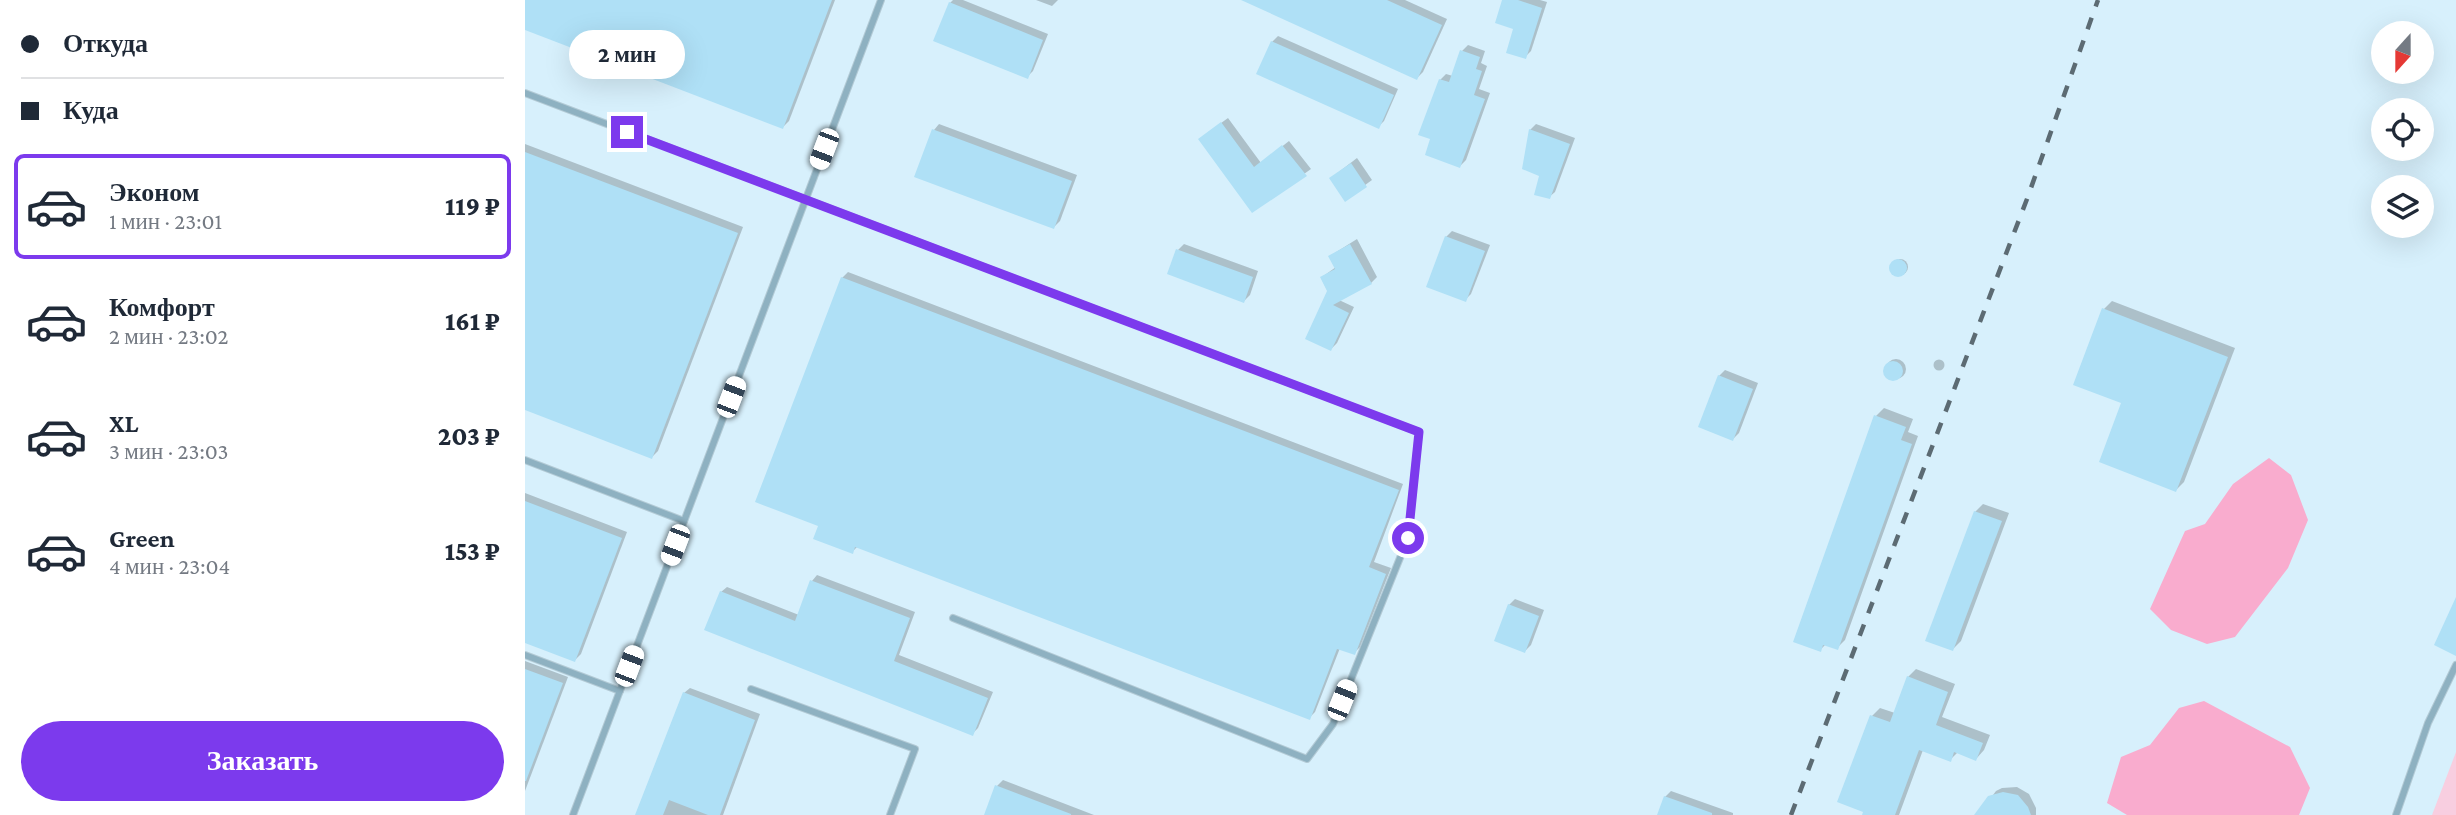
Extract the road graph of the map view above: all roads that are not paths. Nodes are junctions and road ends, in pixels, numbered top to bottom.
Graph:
1 (881, 0) edge
2 (525, 93) edge
3 (806, 199) junction
4 (525, 460) edge
5 (684, 521) junction
6 (953, 618) dead end
7 (525, 655) edge
8 (2456, 666) edge
9 (751, 689) dead end
10 (620, 691) junction
11 (892, 814) edge
12 (573, 815) edge
13 (2396, 815) edge

1 - 3 lane
2 - 3 lane
3 - 5 lane
3 - 6 lane
4 - 5 lane
5 - 10 lane
7 - 10 lane
8 - 13 lane
9 - 11 lane
10 - 12 lane

